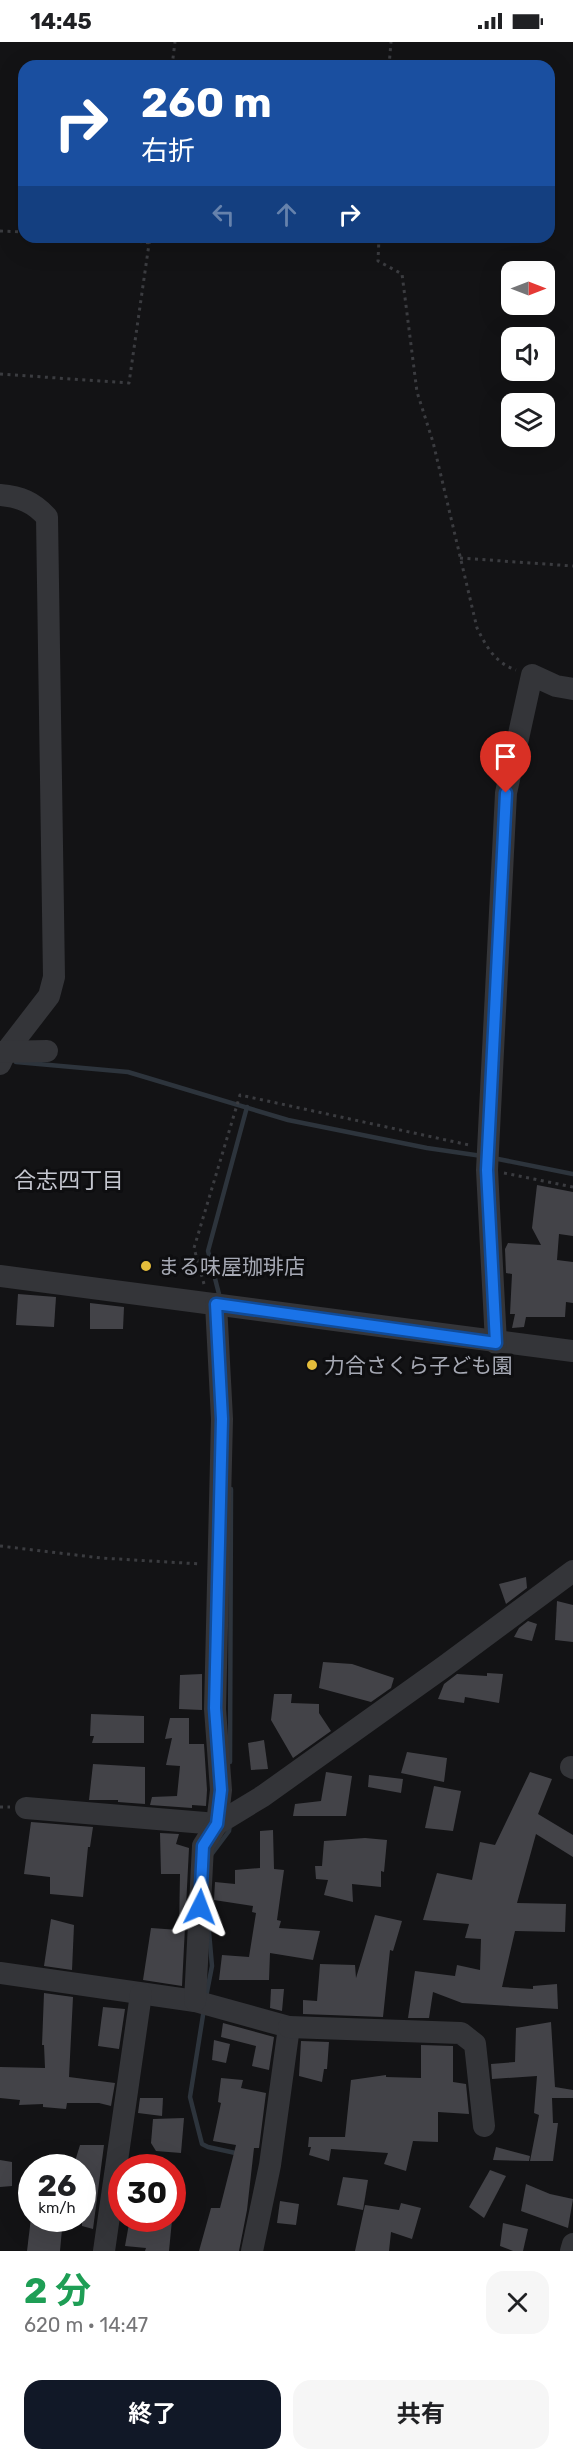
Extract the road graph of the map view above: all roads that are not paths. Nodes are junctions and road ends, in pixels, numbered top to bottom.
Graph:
1 (0, 495) edge
2 (573, 689) edge
3 (47, 1051) dead end
4 (2, 1056) edge
5 (0, 1276) edge
6 (216, 1304) junction
7 (496, 1343) junction
8 (573, 1351) edge
9 (573, 1571) edge
10 (26, 1808) dead end
11 (217, 1824) junction
12 (0, 1973) edge
13 (141, 1994) junction
14 (195, 2001) junction
15 (289, 2027) junction
16 (484, 2126) dead end
17 (573, 2244) edge
18 (104, 2251) edge
19 (252, 2251) edge
20 (571, 2251) edge

1 - 4 street
2 - 7 street
3 - 4 street
5 - 6 street
6 - 7 street
6 - 11 street
7 - 8 street
9 - 11 street
10 - 11 street
11 - 14 street
12 - 13 street
13 - 14 street
13 - 18 street
14 - 15 street
15 - 16 street
15 - 19 street
17 - 20 street

